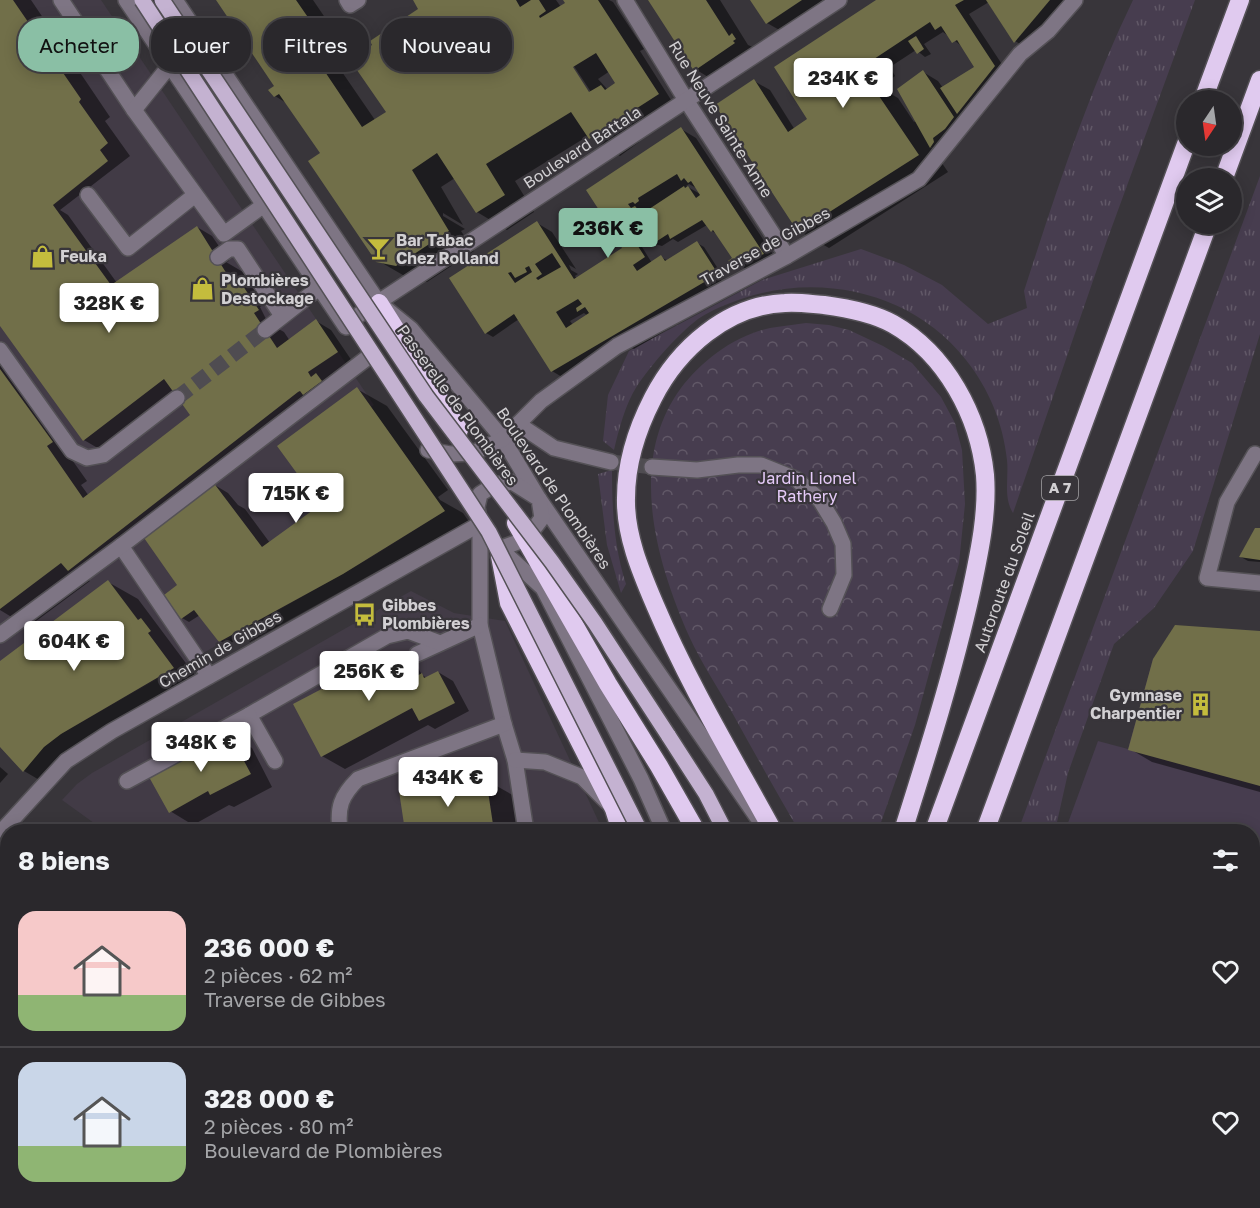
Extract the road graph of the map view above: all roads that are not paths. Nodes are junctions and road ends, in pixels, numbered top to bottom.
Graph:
1 (61, 0) edge
2 (126, 0) edge
3 (142, 0) edge
4 (162, 0) edge
5 (176, 0) edge
6 (347, 0) edge
7 (358, 0) edge
8 (625, 0) edge
9 (839, 0) edge
10 (1075, 0) edge
11 (1240, 0) edge
12 (151, 37) edge
13 (164, 72) edge
14 (175, 72) edge
15 (1260, 80) edge
16 (1207, 90) edge
17 (686, 100) junction
18 (134, 110) junction
19 (1182, 156) edge
20 (1228, 168) edge
21 (88, 195) dead end
22 (195, 195) junction
23 (264, 205) junction
24 (1204, 234) edge
25 (787, 256) junction
26 (218, 257) dead end
27 (320, 287) junction
28 (378, 303) junction
29 (282, 316) junction
30 (345, 324) junction
31 (265, 330) tunnel mouth
32 (0, 350) edge
33 (367, 358) junction
34 (177, 398) tunnel mouth
35 (518, 424) junction
36 (503, 439) junction
37 (428, 450) junction
38 (473, 453) junction
39 (1255, 454) dead end
40 (611, 462) tunnel mouth
41 (652, 467) tunnel mouth
42 (494, 485) junction
43 (539, 499) junction
44 (480, 524) junction
45 (526, 539) junction
46 (121, 546) junction
47 (499, 549) junction
48 (1260, 583) edge
49 (830, 609) dead end
50 (480, 625) junction
51 (0, 635) edge
52 (440, 643) junction
53 (417, 654) dead end
54 (209, 676) junction
55 (249, 715) junction
56 (504, 724) junction
57 (515, 760) junction
58 (275, 761) dead end
59 (127, 781) dead end
60 (614, 809) junction
61 (8, 824) edge
62 (339, 824) edge
63 (525, 824) edge
64 (619, 824) edge
65 (636, 824) edge
66 (661, 824) edge
67 (692, 824) edge
68 (721, 824) edge
69 (761, 824) edge
70 (769, 824) edge
71 (905, 824) edge
72 (937, 824) edge
73 (988, 824) edge

1 - 18 street
2 - 12 street
3 - 65 main road, bridge
4 - 68 main road, Passerelle de Plombières, bridge
5 - 28 street, Boulevard de Plombières
6 - 7 street
8 - 17 street, Rue Neuve Sainte-Anne
9 - 17 street, Boulevard Battala
10 - 25 street, Traverse de Gibbes
11 - 16 highway
13 - 18 street
14 - 23 street
15 - 20 highway
17 - 25 street, Rue Neuve Sainte-Anne
17 - 28 street, Boulevard Battala
18 - 22 street
19 - 72 highway, Autoroute du Soleil / A 7
21 - 22 street
22 - 23 street
23 - 27 street
24 - 73 highway
25 - 35 street, Traverse de Gibbes
26 - 29 street
27 - 29 street
27 - 30 street
28 - 30 street, Boulevard Battala
28 - 36 street, Boulevard de Plombières
28 - 38 highway
29 - 31 street
30 - 33 street
32 - 34 street
33 - 37 street
33 - 46 street
35 - 36 street, Traverse de Gibbes
35 - 40 street
36 - 38 street, Traverse de Gibbes
36 - 43 street, Boulevard de Plombières
37 - 38 street, Traverse de Gibbes
37 - 44 street
38 - 42 highway
39 - 48 street
41 - 49 street
42 - 43 street
42 - 44 street
42 - 45 highway
43 - 45 street
43 - 69 street, Boulevard de Plombières
44 - 47 street
44 - 50 street
44 - 54 street, Chemin de Gibbes
45 - 47 street
45 - 67 highway
46 - 51 street
46 - 54 street
47 - 60 highway
47 - 66 street
50 - 52 street
50 - 56 street
52 - 53 street
52 - 55 street
54 - 61 street, Chemin de Gibbes
55 - 58 street
55 - 59 street
56 - 57 street
56 - 62 street
57 - 60 street
57 - 63 street
60 - 64 highway
70 - 71 highway

